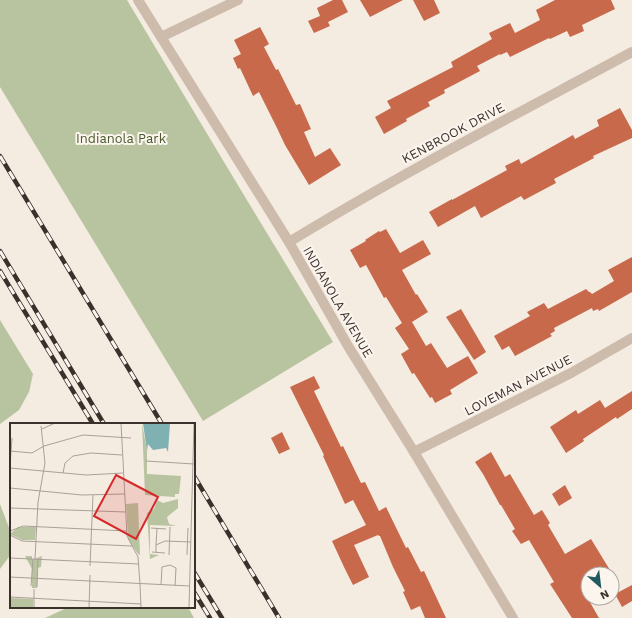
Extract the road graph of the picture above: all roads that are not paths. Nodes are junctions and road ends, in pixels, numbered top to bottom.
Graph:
1 (138, 0) edge
2 (238, 0) edge
3 (161, 37) junction
4 (632, 52) edge
5 (289, 242) junction
6 (632, 338) edge
7 (414, 452) junction
8 (514, 618) edge

1 - 3 street, INDIANOLA AVENUE
2 - 3 street
3 - 5 street, INDIANOLA AVENUE
4 - 5 street, KENBROOK DRIVE
5 - 7 street, INDIANOLA AVENUE
6 - 7 street, LOVEMAN AVENUE
7 - 8 street, INDIANOLA AVENUE

